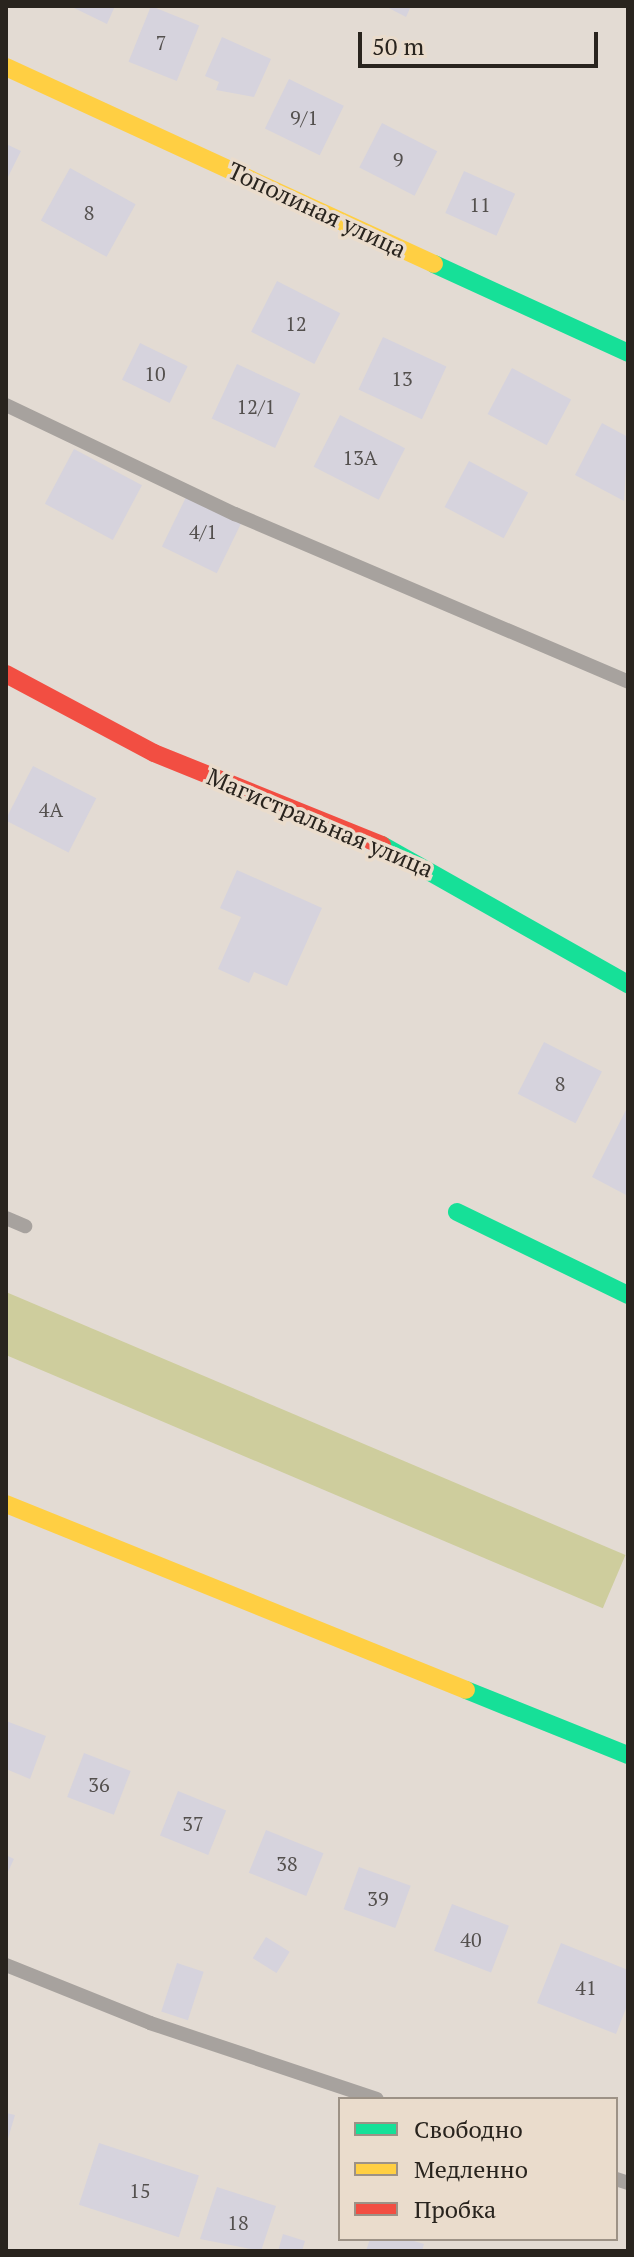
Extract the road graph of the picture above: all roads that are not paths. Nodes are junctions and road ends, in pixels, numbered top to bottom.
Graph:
1 (6, 67) edge
2 (628, 353) edge
3 (6, 405) edge
4 (6, 674) edge
5 (628, 682) edge
6 (628, 984) edge
7 (457, 1212) dead end
8 (6, 1218) edge
9 (25, 1226) dead end
10 (628, 1295) edge
11 (6, 1504) edge
12 (628, 1755) edge
13 (6, 1965) edge
14 (371, 2097) edge

1 - 2 street, Тополиная улица
3 - 5 lane
4 - 6 street, Магистральная улица
7 - 10 street
8 - 9 lane
11 - 12 street
13 - 14 lane

